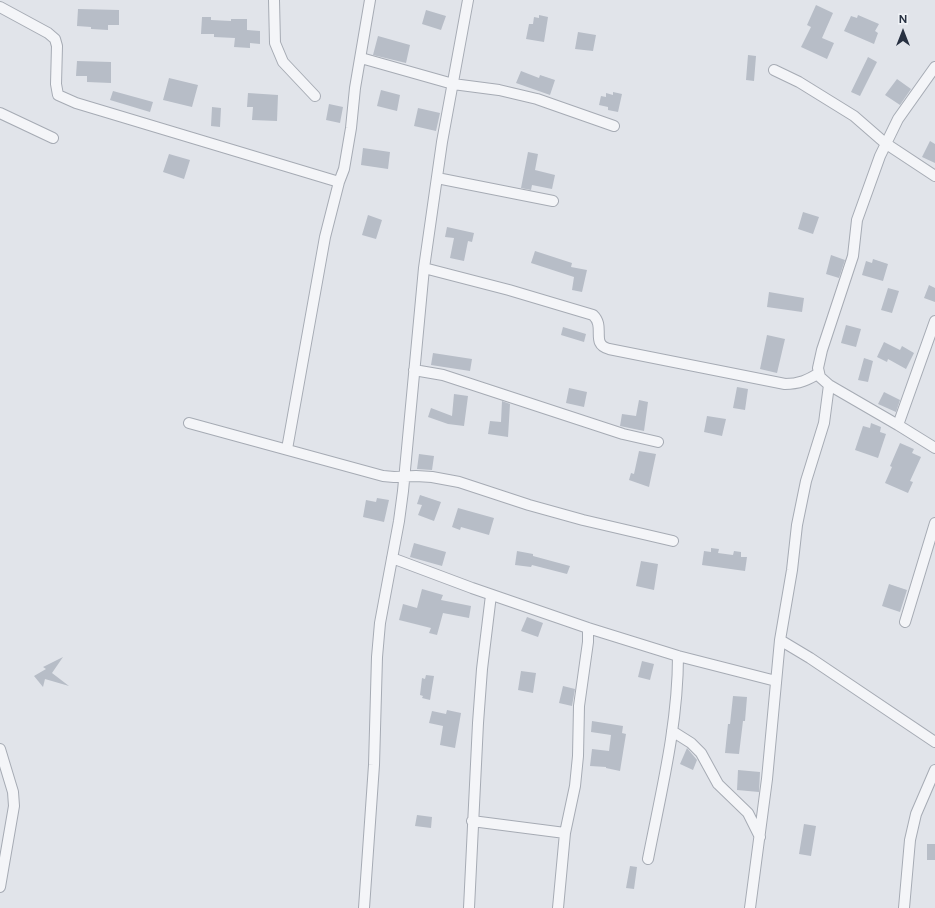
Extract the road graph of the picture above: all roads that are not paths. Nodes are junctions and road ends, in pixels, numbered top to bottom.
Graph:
1 (274, 0) edge
2 (370, 0) edge
3 (468, 0) edge
4 (0, 7) edge
5 (361, 58) junction
6 (935, 67) edge
7 (774, 70) dead end
8 (453, 84) junction
9 (315, 96) dead end
10 (0, 113) edge
11 (614, 126) dead end
12 (53, 138) dead end
13 (885, 143) junction
14 (935, 176) edge
15 (437, 178) junction
16 (339, 182) junction
17 (553, 201) dead end
18 (424, 268) junction
19 (935, 321) edge
20 (414, 370) junction
21 (819, 373) junction
22 (829, 385) junction
23 (189, 423) dead end
24 (898, 425) junction
25 (658, 442) dead end
26 (935, 448) edge
27 (287, 449) junction
28 (405, 477) junction
29 (935, 523) edge
30 (674, 541) dead end
31 (392, 558) junction
32 (491, 595) junction
33 (905, 622) dead end
34 (588, 628) junction
35 (780, 640) junction
36 (678, 656) junction
37 (776, 681) junction
38 (672, 731) junction
39 (935, 742) edge
40 (0, 749) edge
41 (935, 770) edge
42 (472, 821) junction
43 (565, 834) junction
44 (760, 837) junction
45 (648, 859) dead end
46 (0, 887) edge
47 (364, 908) edge
48 (468, 908) edge
49 (558, 908) edge
50 (750, 908) edge
51 (904, 908) edge

1 - 9 street
2 - 5 street
3 - 8 street
4 - 16 street
5 - 8 street
5 - 16 street
6 - 13 street
7 - 13 street
8 - 11 street
8 - 15 street
10 - 12 street
13 - 14 street
13 - 21 street
15 - 17 street
15 - 18 street
16 - 27 street
18 - 20 street
18 - 21 street
19 - 24 street
20 - 25 street
20 - 28 street
21 - 22 street
22 - 24 street
22 - 35 street
23 - 27 street
24 - 26 street
27 - 28 street
28 - 30 street
28 - 31 street
29 - 33 street
31 - 32 street
31 - 47 street
32 - 34 street
32 - 42 street
34 - 36 street
34 - 43 street
35 - 37 street
35 - 39 street
36 - 37 street
36 - 38 street
37 - 44 street
38 - 44 street
38 - 45 street
40 - 46 street
41 - 51 street
42 - 43 street
42 - 48 street
43 - 49 street
44 - 50 street

